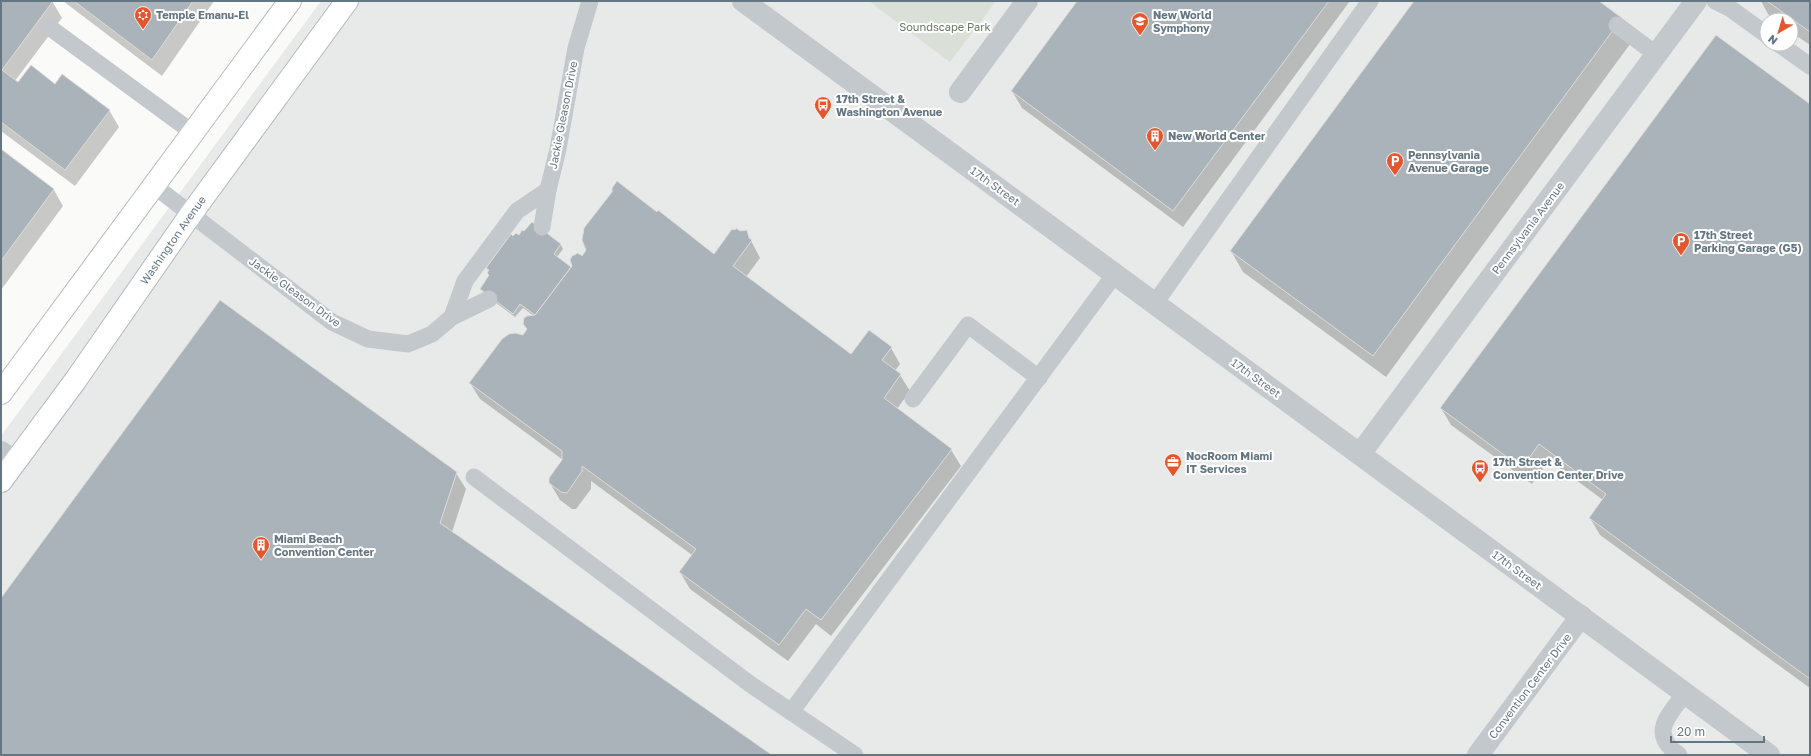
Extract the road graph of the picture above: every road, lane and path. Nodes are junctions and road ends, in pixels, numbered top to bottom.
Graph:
1 (290, 1) edge
2 (347, 1) edge
3 (590, 1) edge
4 (743, 1) edge
5 (1027, 1) edge
6 (1370, 1) edge
7 (1696, 1) edge
8 (1715, 1) edge
9 (1617, 25) dead end
10 (49, 27) dead end
11 (1759, 29) edge
12 (1790, 52) edge
13 (1657, 55) junction
14 (1810, 66) edge
15 (960, 92) dead end
16 (192, 132) junction
17 (153, 185) junction
18 (548, 190) junction
19 (191, 214) junction
20 (542, 227) dead end
21 (1115, 274) junction
22 (490, 299) dead end
23 (1155, 303) junction
24 (452, 317) junction
25 (1039, 378) junction
26 (1, 393) edge
27 (913, 399) dead end
28 (1360, 454) junction
29 (8, 457) edge
30 (474, 477) dead end
31 (1, 481) edge
32 (1581, 616) junction
33 (1685, 693) junction
34 (791, 712) junction
35 (855, 755) edge
36 (1478, 755) edge
37 (1679, 755) edge
38 (1769, 755) edge

1 - 16 main road
2 - 19 main road, Washington Avenue
3 - 18 lane, Jackie Gleason Drive
4 - 21 street, 17th Street
5 - 15 street
6 - 23 lane
7 - 13 street, Pennsylvania Avenue
8 - 11 lane
9 - 13 lane
10 - 16 lane
12 - 14 lane
13 - 28 street, Pennsylvania Avenue
16 - 17 main road
17 - 19 lane, Jackie Gleason Drive
17 - 26 main road
18 - 20 lane, Jackie Gleason Drive
18 - 24 lane
19 - 24 lane, Jackie Gleason Drive
19 - 29 main road, Washington Avenue
21 - 23 street, 17th Street
21 - 25 lane
22 - 24 lane, Jackie Gleason Drive
23 - 28 street, 17th Street
25 - 27 lane
25 - 34 lane
28 - 32 street, 17th Street
29 - 31 main road, Washington Avenue
30 - 34 lane
32 - 33 street, 17th Street
32 - 36 street, Convention Center Drive
33 - 37 lane
33 - 38 street, 17th Street
34 - 35 lane

